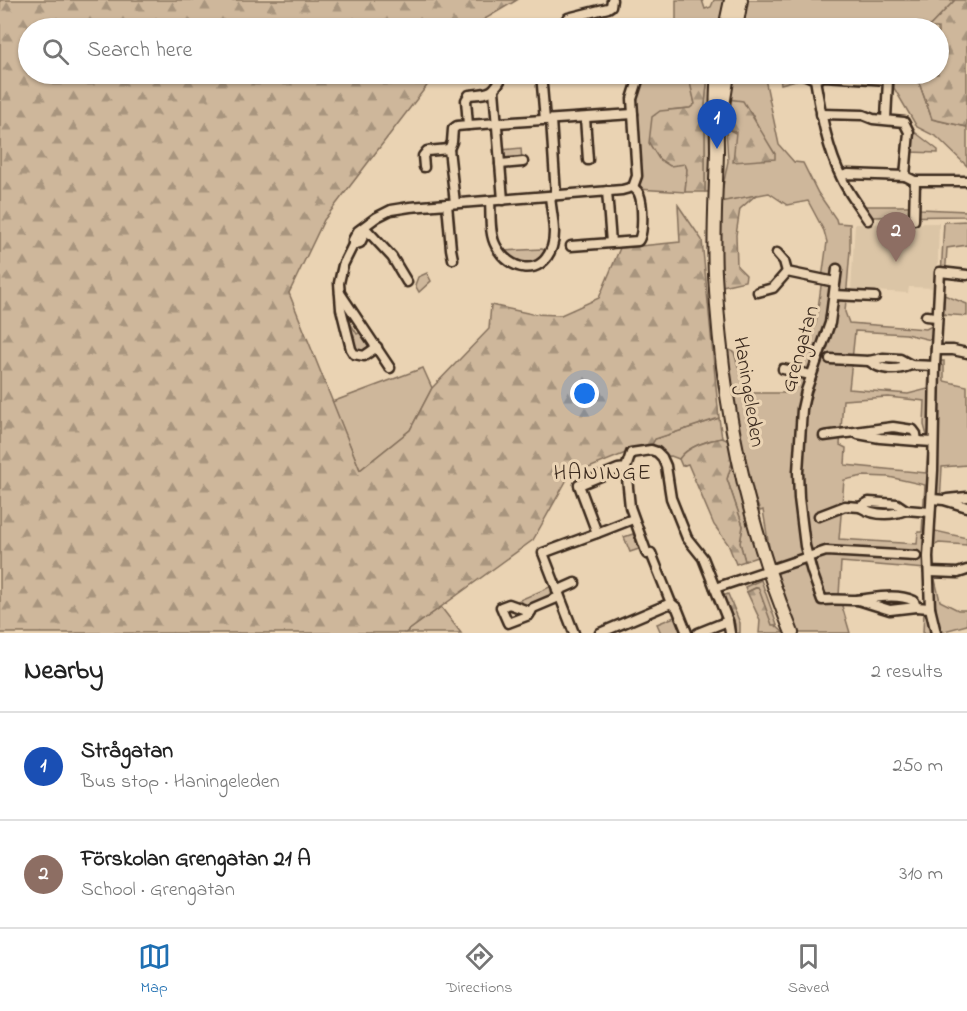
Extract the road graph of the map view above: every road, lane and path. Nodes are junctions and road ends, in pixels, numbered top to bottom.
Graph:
1 (612, 0) edge
2 (731, 0) edge
3 (741, 0) edge
4 (568, 18) edge
5 (726, 18) edge
6 (738, 18) edge
7 (498, 84) edge
8 (543, 84) edge
9 (637, 84) edge
10 (718, 84) edge
11 (727, 84) edge
12 (816, 84) edge
13 (888, 84) edge
14 (494, 90) junction
15 (633, 114) junction
16 (821, 114) junction
17 (585, 118) junction
18 (886, 119) junction
19 (548, 120) junction
20 (497, 123) junction
21 (468, 125) junction
22 (717, 148) junction
23 (449, 149) junction
24 (588, 160) dead end
25 (523, 162) dead end
26 (500, 164) junction
27 (424, 167) dead end
28 (841, 176) junction
29 (905, 176) junction
30 (915, 181) junction
31 (967, 181) edge
32 (633, 187) junction
33 (607, 191) junction
34 (553, 196) junction
35 (503, 200) junction
36 (490, 201) junction
37 (451, 204) junction
38 (868, 220) dead end
39 (914, 220) dead end
40 (365, 228) junction
41 (611, 243) junction
42 (571, 246) dead end
43 (777, 253) dead end
44 (453, 259) dead end
45 (837, 269) dead end
46 (787, 272) junction
47 (966, 274) edge
48 (407, 282) dead end
49 (835, 282) junction
50 (340, 292) junction
51 (758, 292) dead end
52 (834, 295) junction
53 (875, 297) dead end
54 (926, 316) dead end
55 (937, 317) junction
56 (377, 347) junction
57 (967, 348) edge
58 (936, 350) junction
59 (953, 350) junction
60 (967, 353) edge
61 (830, 359) dead end
62 (935, 366) junction
63 (390, 368) dead end
64 (783, 369) dead end
65 (811, 375) junction
66 (825, 435) dead end
67 (933, 441) junction
68 (626, 468) junction
69 (967, 497) edge
70 (932, 499) junction
71 (944, 500) junction
72 (967, 507) edge
73 (930, 512) junction
74 (819, 516) dead end
75 (633, 519) junction
76 (597, 533) junction
77 (807, 556) junction
78 (916, 556) dead end
79 (769, 569) junction
80 (967, 570) edge
81 (929, 572) junction
82 (958, 573) junction
83 (967, 579) edge
84 (574, 584) dead end
85 (715, 588) junction
86 (558, 594) junction
87 (856, 600) junction
88 (671, 603) junction
89 (916, 607) junction
90 (930, 608) junction
91 (531, 612) dead end
92 (728, 621) junction
93 (574, 633) edge
94 (600, 633) edge
95 (687, 633) edge
96 (698, 633) edge
97 (730, 633) edge
98 (792, 633) edge
99 (936, 633) edge

1 - 4 street
2 - 5 main road
3 - 6 main road
7 - 14 street
8 - 19 street
9 - 15 street
10 - 22 main road, Haningeleden
11 - 22 main road, Haningeleden
12 - 16 street
13 - 18 street
14 - 20 street
14 - 21 street
15 - 17 street
15 - 32 street
16 - 18 street
16 - 28 street
17 - 19 street
17 - 24 street
18 - 29 street
19 - 20 street
19 - 34 street
20 - 21 street
20 - 26 street
21 - 23 street
22 - 79 main road, Haningeleden
23 - 27 street
23 - 37 street
25 - 26 street
26 - 35 street
28 - 29 street
28 - 38 street
29 - 30 street
30 - 31 street
30 - 39 street
32 - 33 street
32 - 41 street
33 - 34 street
33 - 41 street
34 - 35 street
34 - 36 street
35 - 36 street
36 - 37 street
37 - 40 street
37 - 44 street
40 - 48 street
40 - 50 street
41 - 42 street
43 - 46 street
45 - 49 street, Grengatan
46 - 49 street
46 - 51 street
47 - 55 street
49 - 52 street, Grengatan
50 - 56 street
50 - 56 street
52 - 53 street, Grengatan
52 - 65 street, Grengatan
54 - 55 street
55 - 58 street
56 - 63 street
57 - 59 street
58 - 59 street
58 - 62 street
59 - 60 street
61 - 62 street, Grengatan
62 - 67 street
64 - 65 street
65 - 77 street, Grengatan
66 - 67 street
67 - 70 street
68 - 75 street
68 - 76 street
68 - 85 street
69 - 71 street
70 - 71 street
70 - 73 street
71 - 72 street
73 - 74 street
73 - 81 street
75 - 76 street
75 - 88 street
76 - 86 street
77 - 78 street
77 - 79 street
77 - 87 street, Grengatan
79 - 85 street
79 - 98 main road, Haningeleden
80 - 82 street
81 - 82 street
81 - 90 street
82 - 83 street
84 - 86 street
85 - 92 street
86 - 91 street
86 - 93 street
87 - 89 street, Grengatan
87 - 89 street, Grengatan
88 - 94 street
88 - 95 street
89 - 90 street, Grengatan
90 - 99 street
92 - 96 street
92 - 97 street

